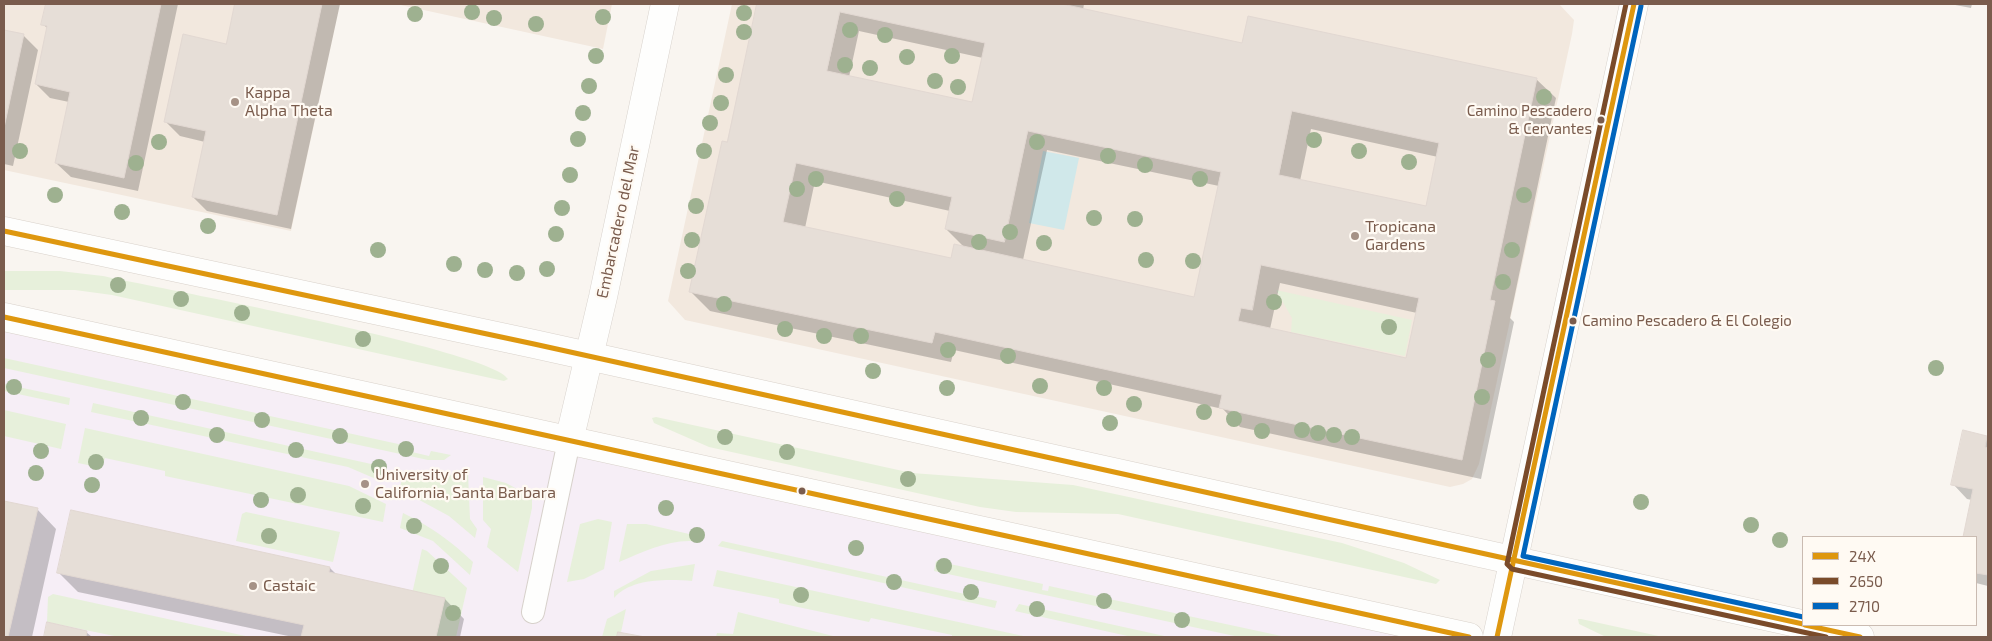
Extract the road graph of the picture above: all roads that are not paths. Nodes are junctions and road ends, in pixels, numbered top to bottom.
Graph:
1 (665, 4) edge
2 (1634, 4) edge
3 (4, 231) edge
4 (4, 317) edge
5 (589, 357) junction
6 (570, 441) junction
7 (1514, 562) junction
8 (533, 612) dead end
9 (1802, 624) edge
10 (1809, 626) edge
11 (1469, 637) edge
12 (1497, 637) edge
13 (1860, 637) edge

1 - 5 main road, Embarcadero del Mar
2 - 7 main road
3 - 5 main road
4 - 6 main road
5 - 6 main road, Embarcadero del Mar
5 - 7 main road
6 - 8 lane
6 - 11 main road
7 - 9 main road
7 - 12 main road
10 - 13 main road

